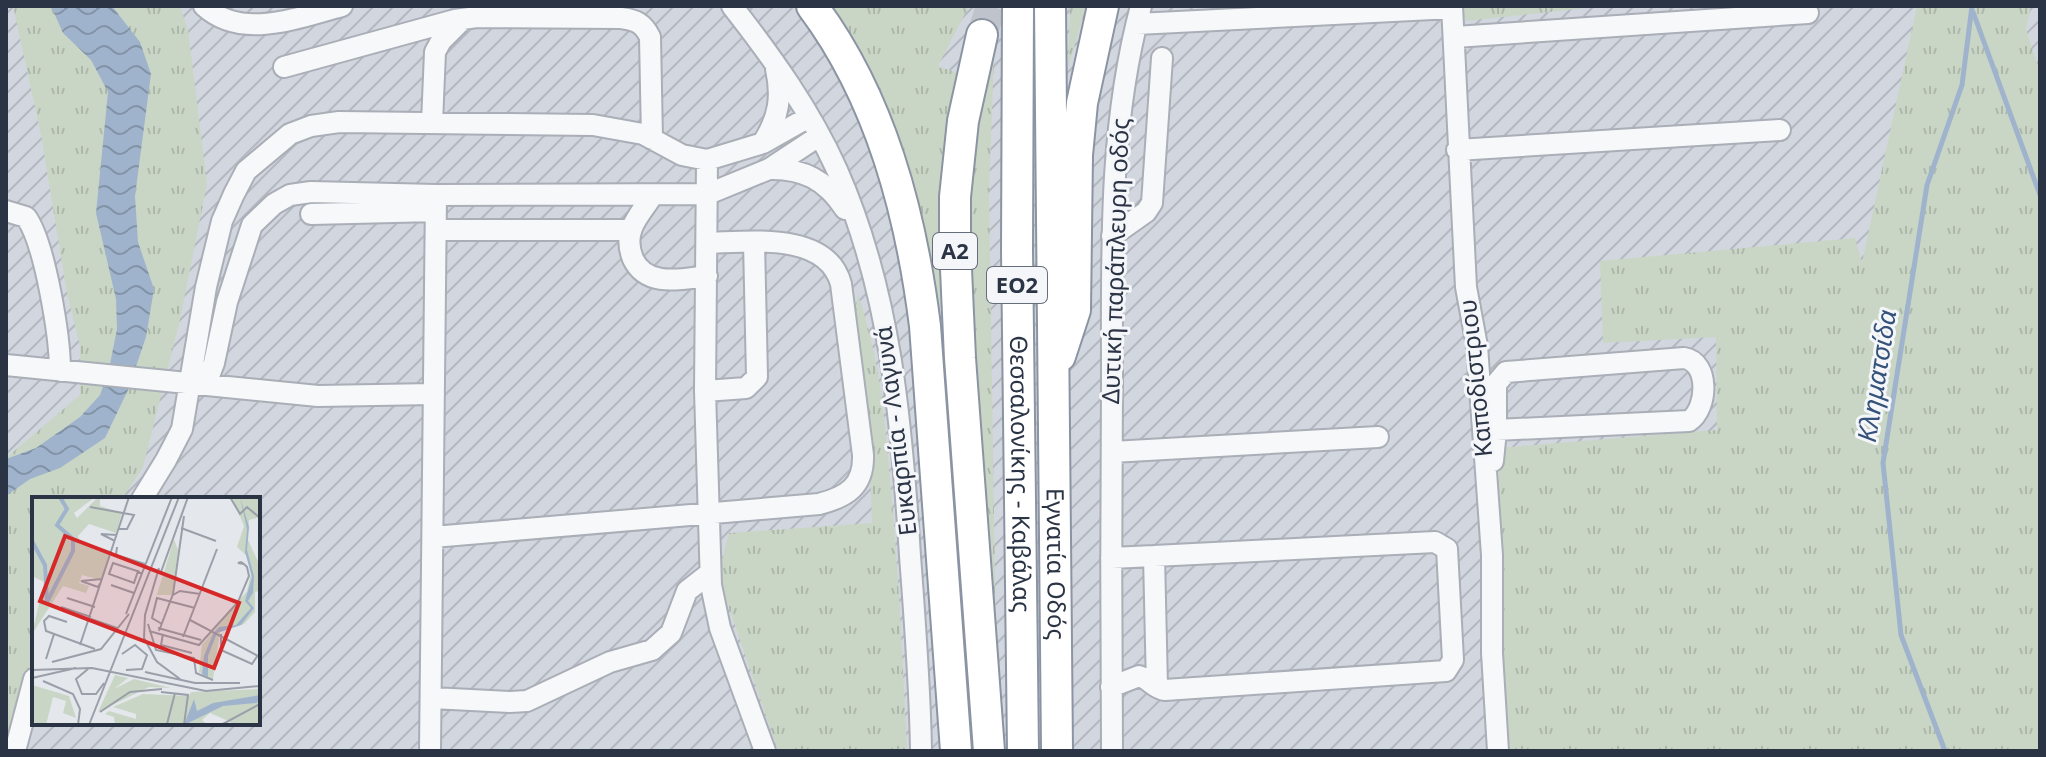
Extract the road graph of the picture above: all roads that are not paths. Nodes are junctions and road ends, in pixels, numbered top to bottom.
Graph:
1 (204, 6) edge
2 (342, 6) edge
3 (732, 6) edge
4 (812, 6) edge
5 (1018, 6) edge
6 (1050, 6) edge
7 (1103, 6) edge
8 (1452, 7) edge
9 (1808, 13) dead end
10 (1139, 15) edge
11 (463, 19) junction
12 (982, 35) tunnel mouth
13 (1455, 37) junction
14 (1162, 58) dead end
15 (774, 61) junction
16 (284, 67) dead end
17 (809, 117) junction
18 (432, 123) junction
19 (1780, 130) dead end
20 (819, 136) junction
21 (652, 139) junction
22 (763, 143) junction
23 (1457, 150) junction
24 (707, 160) junction
25 (769, 169) junction
26 (708, 194) junction
27 (652, 196) junction
28 (6, 211) edge
29 (436, 212) junction
30 (311, 214) dead end
31 (631, 230) junction
32 (860, 231) junction
33 (1112, 236) junction
34 (754, 242) junction
35 (707, 243) junction
36 (707, 276) junction
37 (6, 365) edge
38 (60, 371) junction
39 (1053, 376) junction
40 (197, 383) junction
41 (705, 391) junction
42 (434, 394) junction
43 (1496, 430) junction
44 (1378, 437) dead end
45 (1112, 452) junction
46 (1486, 475) junction
47 (143, 497) edge
48 (708, 514) junction
49 (433, 537) junction
50 (1154, 556) junction
51 (1111, 558) junction
52 (710, 573) junction
53 (32, 687) edge
54 (1111, 687) junction
55 (1157, 687) junction
56 (432, 698) junction
57 (15, 751) edge
58 (430, 751) edge
59 (765, 751) edge
60 (921, 751) edge
61 (956, 751) edge
62 (989, 751) edge
63 (1023, 751) edge
64 (1057, 751) edge
65 (1112, 751) edge
66 (1498, 751) edge

1 - 2 street
3 - 15 street, Ευκαρπία - Λαγυνά
4 - 61 highway
5 - 63 highway, Θεσσαλονίκης - Καβάλας / ΕΟ2
6 - 39 highway, Θεσσαλονίκης - Καβάλας / ΕΟ2
7 - 39 highway
8 - 10 street
8 - 13 street, Καποδίστριου
9 - 13 street
10 - 33 street, Δυτική παράπλευρη οδός
11 - 16 street
11 - 18 street
11 - 21 street
12 - 62 highway, Α2
13 - 23 street, Καποδίστριου
14 - 33 street
15 - 17 street, Ευκαρπία - Λαγυνά
15 - 22 street
17 - 20 street, Ευκαρπία - Λαγυνά
17 - 22 street
18 - 21 street
18 - 40 street
19 - 23 street
20 - 25 street
20 - 32 street, Ευκαρπία - Λαγυνά
21 - 24 street
22 - 24 street
23 - 46 street, Καποδίστριου
24 - 26 street
25 - 26 street
25 - 32 street
26 - 27 street
26 - 35 street
27 - 29 street
27 - 31 street
28 - 38 street
29 - 30 street
29 - 31 street
29 - 40 street
29 - 42 street
31 - 36 street
32 - 60 street, Ευκαρπία - Λαγυνά
33 - 45 street, Δυτική παράπλευρη οδός
34 - 35 street
34 - 41 street
34 - 48 street
35 - 36 street
36 - 41 street
37 - 38 street
38 - 40 street
39 - 64 highway, Εγνατία Οδός
40 - 42 street
40 - 47 street
41 - 48 street
42 - 49 street
43 - 43 street
43 - 46 street
44 - 45 street
45 - 51 street, Δυτική παράπλευρη οδός
46 - 66 street, Καποδίστριου
48 - 49 street
48 - 52 street
49 - 56 street
50 - 51 street
50 - 55 street
50 - 55 street
51 - 54 street, Δυτική παράπλευρη οδός
52 - 56 street
52 - 59 street
53 - 57 street
54 - 55 street
54 - 65 street, Δυτική παράπλευρη οδός
56 - 58 street

